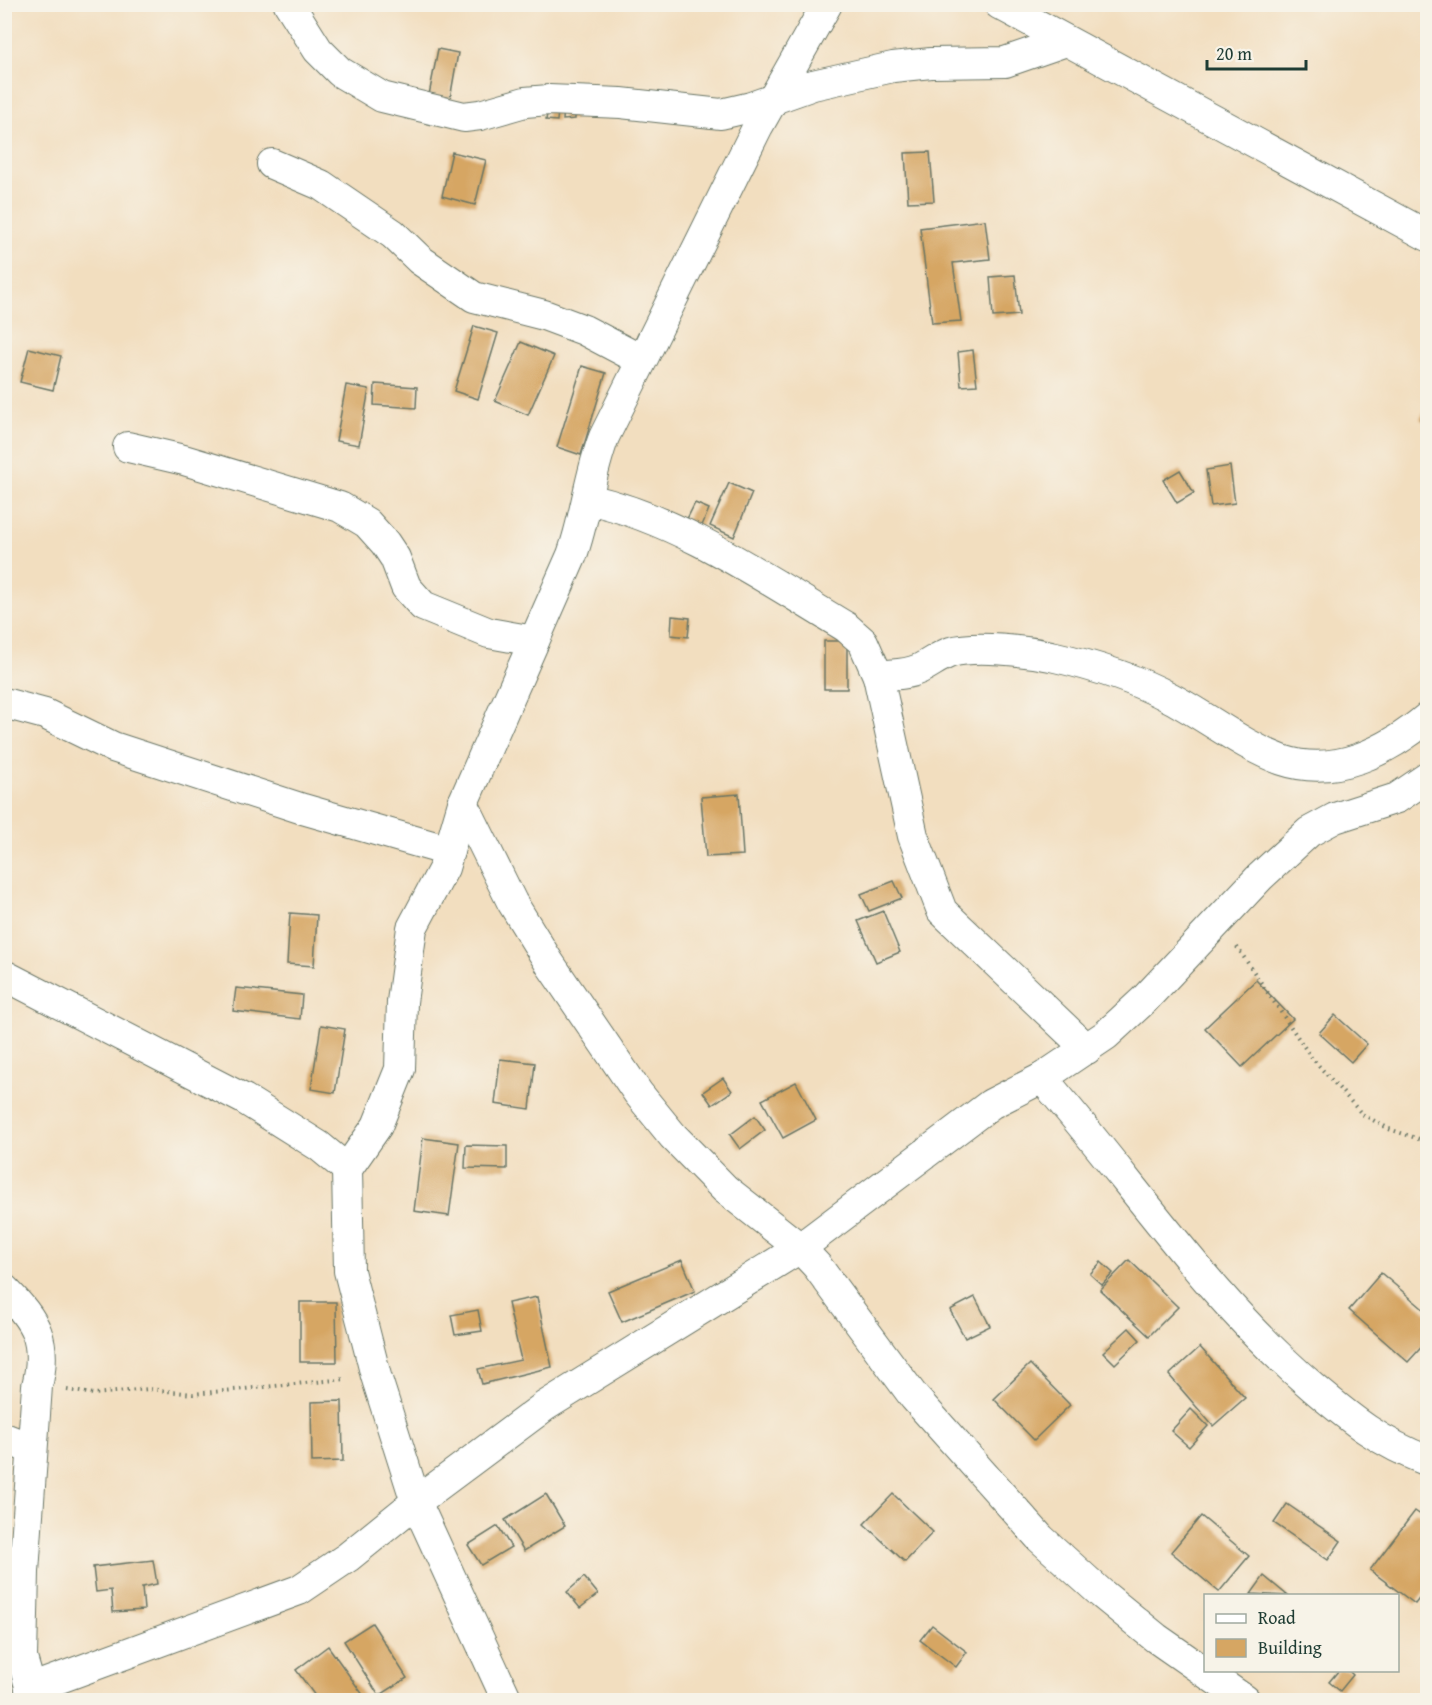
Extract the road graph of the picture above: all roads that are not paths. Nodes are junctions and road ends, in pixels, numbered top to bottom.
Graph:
1 (289, 4) edge
2 (827, 4) edge
3 (999, 4) edge
4 (1063, 42) junction
5 (774, 98) junction
6 (272, 164) dead end
7 (1428, 236) edge
8 (641, 360) junction
9 (128, 447) dead end
10 (588, 500) junction
11 (534, 641) junction
12 (878, 676) junction
13 (4, 703) edge
14 (1428, 717) edge
15 (1428, 777) edge
16 (463, 803) junction
17 (449, 851) junction
18 (4, 975) edge
19 (1087, 1049) junction
20 (1042, 1078) junction
21 (347, 1169) junction
22 (800, 1248) junction
23 (4, 1289) edge
24 (4, 1438) edge
25 (32, 1449) junction
26 (1428, 1461) edge
27 (416, 1502) junction
28 (13, 1658) edge
29 (1204, 1672) edge
30 (1204, 1672) edge
31 (32, 1695) edge
32 (507, 1701) edge
33 (1245, 1701) edge

1 - 5 street
2 - 5 street
3 - 4 street
4 - 5 street
4 - 7 street
5 - 8 street
6 - 8 street
8 - 10 street
9 - 11 street
10 - 11 street
10 - 12 street
11 - 16 street
12 - 14 street
12 - 19 street
13 - 17 street
15 - 19 street
16 - 17 street
16 - 22 street
17 - 21 street
18 - 21 street
19 - 20 street
20 - 22 street
20 - 26 street
21 - 27 street
22 - 27 street
22 - 29 street
23 - 25 street
24 - 25 street
25 - 28 street
27 - 31 street
27 - 32 street
28 - 31 street
30 - 33 street

